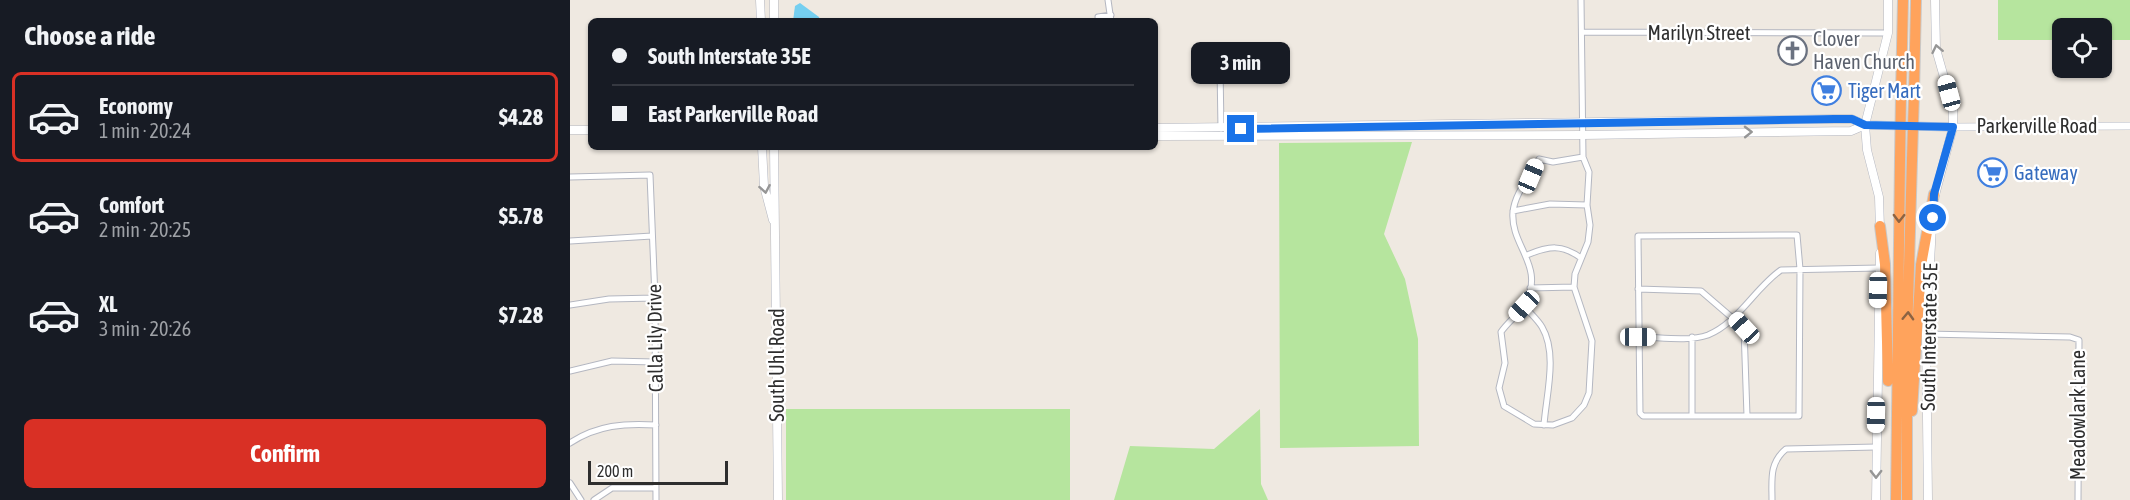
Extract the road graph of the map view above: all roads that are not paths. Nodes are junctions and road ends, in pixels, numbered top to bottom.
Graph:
1 (760, 0) edge
2 (774, 0) edge
3 (1108, 0) edge
4 (1581, 0) edge
5 (1888, 0) edge
6 (1903, 0) edge
7 (1916, 0) edge
8 (1935, 0) edge
9 (1098, 17) dead end
10 (760, 18) edge
11 (774, 18) edge
12 (1111, 18) edge
13 (1582, 33) junction
14 (1888, 33) junction
15 (1220, 67) dead end
16 (1828, 119) junction
17 (1696, 120) junction
18 (1641, 122) junction
19 (1583, 124) junction
20 (1865, 125) junction
21 (2130, 126) edge
22 (1341, 127) junction
23 (1953, 127) junction
24 (1158, 128) edge
25 (570, 130) edge
26 (588, 130) edge
27 (1828, 131) junction
28 (1697, 132) junction
29 (1221, 133) junction
30 (1583, 135) junction
31 (1606, 135) junction
32 (1158, 136) edge
33 (1341, 137) junction
34 (762, 150) edge
35 (774, 150) edge
36 (1582, 157) junction
37 (570, 177) edge
38 (1934, 194) junction
39 (1587, 205) junction
40 (1513, 211) junction
41 (1880, 226) junction
42 (776, 231) junction
43 (652, 236) junction
44 (570, 241) edge
45 (1527, 255) junction
46 (1581, 258) junction
47 (1879, 268) junction
48 (1800, 269) junction
49 (1574, 287) junction
50 (1530, 288) junction
51 (1638, 289) junction
52 (655, 298) junction
53 (570, 304) edge
54 (1524, 306) junction
55 (1733, 317) junction
56 (1926, 334) junction
57 (1638, 337) junction
58 (1692, 337) junction
59 (656, 362) junction
60 (570, 371) edge
61 (1692, 416) junction
62 (1747, 416) junction
63 (656, 425) junction
64 (1544, 425) junction
65 (570, 443) edge
66 (1875, 447) junction
67 (1895, 449) junction
68 (1906, 459) junction
69 (570, 483) edge
70 (656, 488) junction
71 (1895, 498) edge
72 (581, 500) edge
73 (594, 500) edge
74 (656, 500) edge
75 (778, 500) edge
76 (1772, 500) edge
77 (1876, 500) edge
78 (1907, 500) edge
79 (1928, 500) edge
80 (2078, 500) edge

1 - 10 main road
2 - 11 main road
3 - 12 street
4 - 13 street
5 - 14 main road
6 -> 67 highway, bridge
68 -> 7 highway, bridge
23 -> 8 main road, South Interstate 35E
9 - 12 street
13 - 14 street, Marilyn Street
13 - 19 street
14 - 20 main road
15 - 29 street
16 - 17 main road
16 - 20 main road
16 - 27 main road
17 - 18 main road
17 - 28 main road
18 - 19 main road
18 - 31 main road
19 - 22 main road
19 - 30 street
20 - 23 main road, Parkerville Road
20 - 27 main road
20 - 41 main road
21 - 23 street, Parkerville Road
22 - 29 main road
22 - 33 main road
23 - 38 main road, South Interstate 35E
24 - 29 main road
25 - 26 main road
28 -> 27 main road
28 - 31 main road
29 - 32 main road
29 - 33 main road
30 - 31 main road
30 - 33 main road
30 - 36 street
34 -> 42 main road, South Uhl Road
35 - 42 main road, South Uhl Road
36 - 39 street
36 - 40 street
37 - 43 street, Calla Lily Drive
38 - 56 main road, South Interstate 35E
38 - 68 highway
39 - 40 street
39 - 46 street
40 - 45 street
41 - 47 main road
41 - 67 highway
42 - 75 main road, South Uhl Road
43 - 44 street
43 - 52 street, Calla Lily Drive
45 - 46 street
45 - 50 street
46 - 49 street
47 - 48 street
47 - 66 main road
48 - 51 street
48 - 55 street
48 - 62 street
49 - 50 street
49 - 64 street
50 - 54 street
51 - 55 street
51 - 57 street
52 - 53 street
52 - 59 street, Calla Lily Drive
54 - 64 street
54 - 64 street
55 - 58 street
55 - 62 street
56 - 79 main road, South Interstate 35E
56 - 80 street, Meadowlark Lane
57 - 58 street
57 - 61 street
58 - 61 street
59 - 60 street
59 - 63 street, Calla Lily Drive
61 - 62 street
63 - 65 street
63 - 70 street, Calla Lily Drive
66 - 76 street
66 -> 77 main road
67 - 71 highway
68 - 78 highway
69 - 72 street
70 - 73 street
70 - 74 street, Calla Lily Drive

